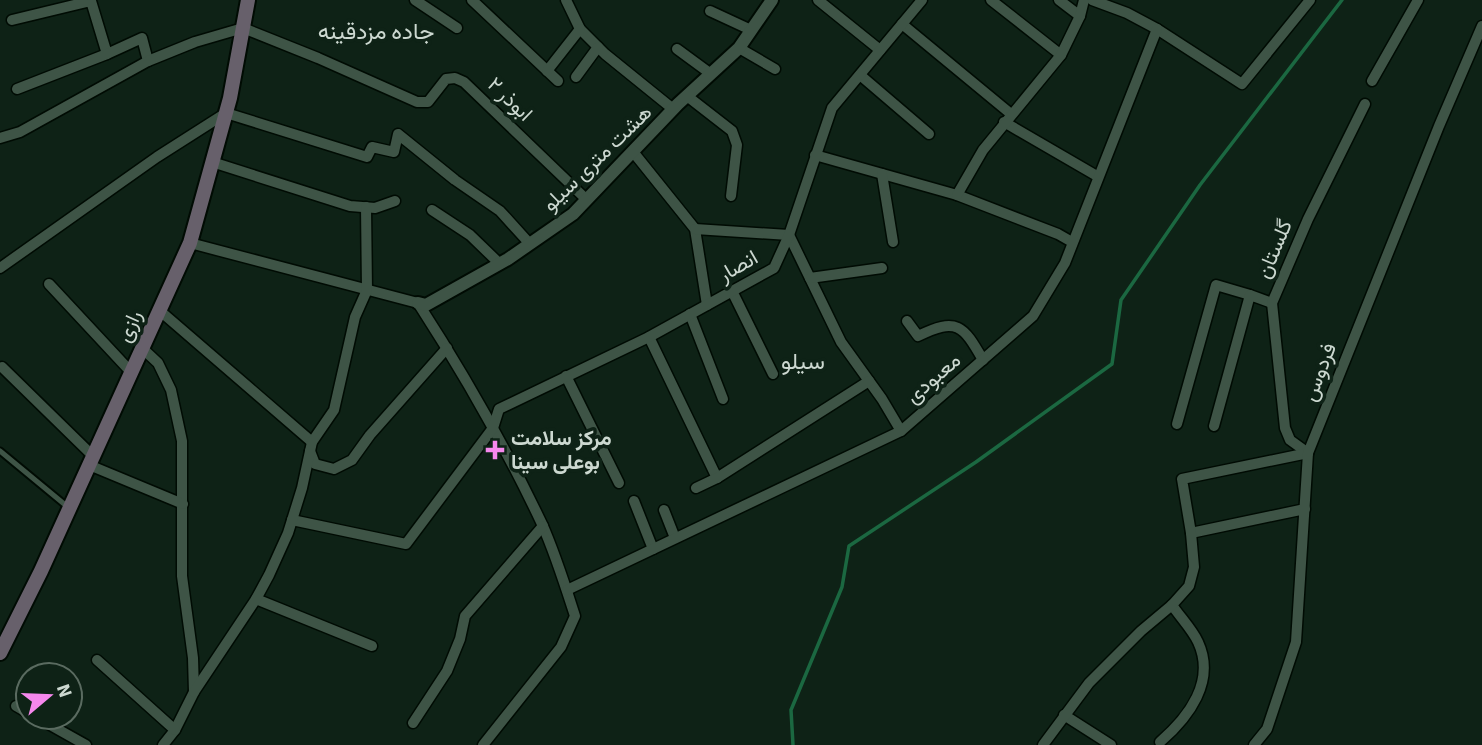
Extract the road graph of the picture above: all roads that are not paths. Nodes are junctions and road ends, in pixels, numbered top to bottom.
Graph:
1 (248, 0) edge
2 (415, 0) edge
3 (472, 0) edge
4 (566, 0) edge
5 (772, 0) edge
6 (818, 0) edge
7 (922, 0) edge
8 (991, 0) edge
9 (1059, 0) edge
10 (1084, 0) edge
11 (1092, 0) edge
12 (1310, 0) edge
13 (1418, 0) edge
14 (92, 1) edge
15 (710, 11) dead end
16 (1080, 16) junction
17 (12, 20) dead end
18 (902, 24) junction
19 (1482, 26) edge
20 (243, 28) junction
21 (457, 28) dead end
22 (580, 29) junction
23 (1157, 29) junction
24 (751, 30) junction
25 (598, 47) junction
26 (739, 48) junction
27 (677, 49) dead end
28 (880, 50) junction
29 (107, 54) junction
30 (1061, 55) junction
31 (148, 61) junction
32 (775, 69) dead end
33 (547, 71) junction
34 (711, 74) junction
35 (860, 75) junction
36 (576, 77) dead end
37 (558, 81) dead end
38 (1372, 81) dead end
39 (17, 89) dead end
40 (687, 96) junction
41 (1365, 104) dead end
42 (673, 109) junction
43 (226, 113) junction
44 (1008, 118) junction
45 (929, 134) dead end
46 (0, 138) edge
47 (634, 153) junction
48 (815, 155) junction
49 (212, 162) junction
50 (882, 174) junction
51 (1097, 176) junction
52 (957, 195) junction
53 (731, 197) dead end
54 (587, 200) junction
55 (395, 201) dead end
56 (366, 207) junction
57 (432, 210) dead end
58 (695, 229) junction
59 (789, 235) junction
60 (893, 242) dead end
61 (1072, 242) junction
62 (190, 243) junction
63 (530, 244) junction
64 (500, 264) junction
65 (0, 268) edge
66 (881, 268) dead end
67 (810, 278) junction
68 (49, 284) dead end
69 (367, 290) junction
70 (732, 291) junction
71 (1250, 295) junction
72 (418, 303) junction
73 (1272, 303) junction
74 (707, 305) junction
75 (159, 310) junction
76 (690, 314) junction
77 (907, 321) dead end
78 (649, 337) junction
79 (142, 348) junction
80 (447, 348) junction
81 (983, 360) junction
82 (2, 367) dead end
83 (131, 372) junction
84 (773, 374) dead end
85 (566, 376) junction
86 (869, 381) junction
87 (723, 399) dead end
88 (1177, 424) dead end
89 (1214, 426) dead end
90 (493, 428) junction
91 (901, 431) junction
92 (311, 446) junction
93 (0, 451) edge
94 (1308, 453) junction
95 (91, 460) junction
96 (717, 478) junction
97 (619, 483) dead end
98 (696, 488) dead end
99 (634, 501) dead end
100 (183, 504) junction
101 (69, 508) junction
102 (1305, 509) junction
103 (664, 510) dead end
104 (292, 520) junction
105 (543, 526) junction
106 (1192, 533) junction
107 (675, 538) junction
108 (653, 549) junction
109 (567, 590) junction
110 (257, 599) junction
111 (1172, 605) junction
112 (372, 646) dead end
113 (0, 653) edge
114 (97, 660) dead end
115 (194, 692) junction
116 (1064, 715) junction
117 (413, 723) dead end
118 (174, 730) junction
119 (61, 731) edge
120 (1160, 742) dead end
121 (86, 745) edge
122 (163, 745) edge
123 (483, 745) edge
124 (1044, 745) edge
125 (1111, 745) edge
126 (1254, 745) edge

1 - 20 main road, رازی
2 - 21 street
3 - 33 street
4 - 22 street
5 - 24 street, هشت متری سیلو
6 - 28 street
7 - 18 street, انصار
8 - 30 street
9 - 16 street
10 - 16 street
11 - 23 street
12 - 23 street
13 - 38 street
14 - 17 street
14 - 29 street
15 - 24 street
16 - 30 street
18 - 28 street, انصار
18 - 44 street
19 - 94 street, فردوس
20 - 31 street
20 - 43 main road, رازی
20 - 54 street, ابوذر ۲
22 - 25 street
22 - 33 street
23 - 51 street, معبودی
24 - 26 street, هشت متری سیلو
25 - 36 street
25 - 42 street
26 - 32 street
26 - 34 street, هشت متری سیلو
27 - 34 street
28 - 35 street, انصار
29 - 31 street
29 - 39 street
30 - 44 street
31 - 46 street
33 - 37 street
34 - 40 street, هشت متری سیلو
35 - 45 street
35 - 48 street, انصار
40 - 42 street, هشت متری سیلو
40 - 53 street
41 - 73 street, گلستان
42 - 47 street, هشت متری سیلو
43 - 49 main road, رازی
43 - 63 street
43 - 65 street
44 - 51 street
44 - 52 street
47 - 54 street, هشت متری سیلو
47 - 58 street
48 - 50 street
48 - 59 street, انصار
49 - 56 street
49 - 62 main road, رازی
50 - 52 street
50 - 60 street
51 - 61 street, معبودی
52 - 61 street
54 - 63 street, هشت متری سیلو
55 - 56 street
56 - 69 street
57 - 64 street
58 - 59 street
58 - 74 street
59 - 67 street
59 - 70 street, انصار
61 - 81 street, معبودی
62 - 69 street
62 - 75 main road, رازی
63 - 64 street, هشت متری سیلو
64 - 72 street, هشت متری سیلو
66 - 67 street
67 - 86 street
68 - 83 street
69 - 72 street
69 - 92 street
70 - 74 street, انصار
70 - 84 street
71 - 73 street
71 - 88 street
71 - 89 street
72 - 80 street
73 - 94 street, گلستان
74 - 76 street, انصار
75 - 79 main road, رازی
75 - 92 street
76 - 78 street, انصار
76 - 87 street
77 - 81 street
78 - 85 street, انصار
78 - 96 street
79 - 83 main road, رازی
79 - 100 street
80 - 90 street
80 - 92 street
81 - 91 street, معبودی
82 - 95 street
83 - 95 main road, رازی
85 - 90 street, انصار
85 - 97 street
86 - 91 street
86 - 96 street
90 - 104 street, انصار
90 - 105 street
91 - 107 street, معبودی
92 - 104 street
93 - 101 lane
94 - 102 street, فردوس
94 - 106 street
95 - 100 street
95 - 101 main road, رازی
96 - 98 street
99 - 108 street
100 - 115 street
101 - 113 main road, رازی
102 - 106 street
102 - 126 street, فردوس
103 - 107 street
104 - 110 street
105 - 109 street
105 - 117 street
106 - 111 street
107 - 108 street, معبودی
108 - 109 street, معبودی
109 - 123 street
110 - 112 street
110 - 115 street
111 - 116 street
111 - 120 street
114 - 118 street
115 - 118 street
116 - 124 street
116 - 125 street
118 - 122 street
119 - 121 street

